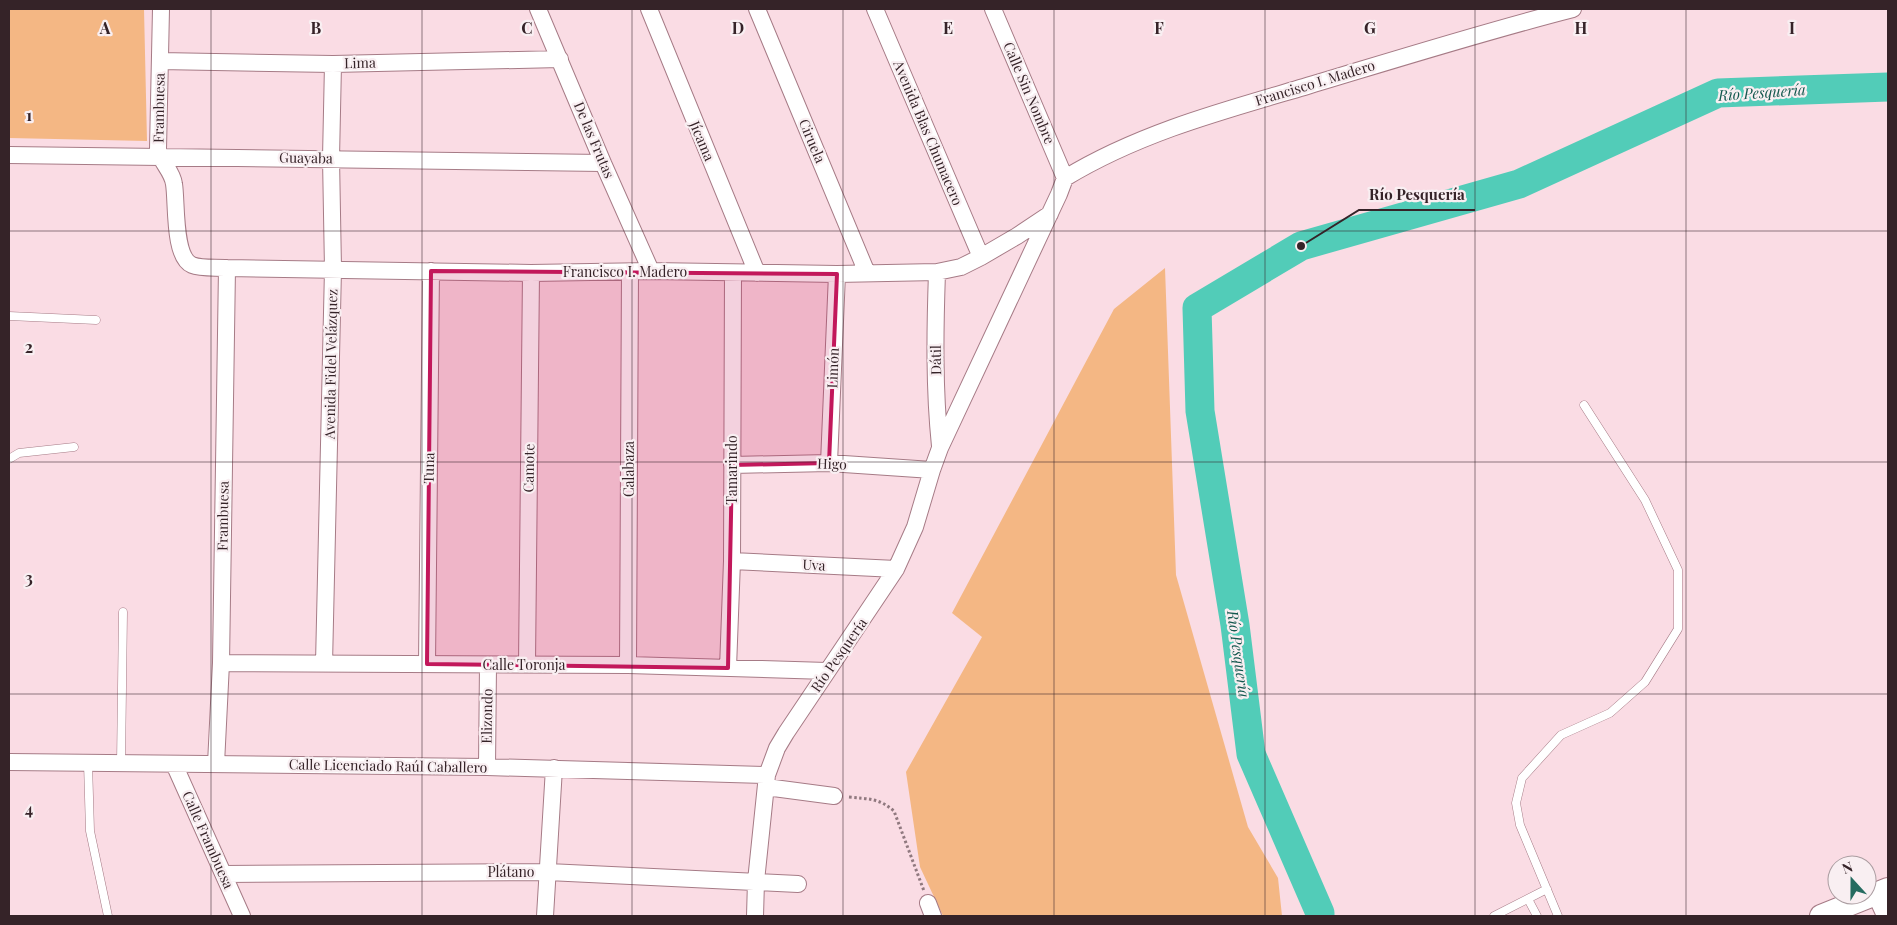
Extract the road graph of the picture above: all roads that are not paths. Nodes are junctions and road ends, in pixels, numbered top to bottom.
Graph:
1 (161, 9) edge
2 (538, 9) edge
3 (649, 9) edge
4 (757, 9) edge
5 (875, 9) edge
6 (993, 9) edge
7 (1573, 9) edge
8 (560, 59) junction
9 (160, 61) junction
10 (333, 64) junction
11 (9, 155) edge
12 (159, 157) junction
13 (331, 158) junction
14 (603, 163) junction
15 (1065, 178) junction
16 (1050, 214) junction
17 (981, 258) junction
18 (186, 261) joint
19 (227, 268) junction
20 (333, 270) junction
21 (651, 271) junction
22 (431, 272) junction
23 (531, 272) junction
24 (630, 272) junction
25 (937, 272) junction
26 (733, 273) junction
27 (757, 273) junction
28 (867, 273) junction
29 (837, 274) junction
30 (9, 316) edge
31 (96, 320) dead end
32 (1584, 406) dead end
33 (74, 447) dead end
34 (940, 448) junction
35 (9, 459) edge
36 (829, 463) junction
37 (732, 465) junction
38 (932, 470) junction
39 (732, 561) junction
40 (896, 569) junction
41 (123, 612) dead end
42 (221, 663) junction
43 (324, 664) junction
44 (427, 664) junction
45 (527, 664) junction
46 (488, 665) junction
47 (628, 665) junction
48 (728, 668) junction
49 (827, 671) junction
50 (9, 762) edge
51 (88, 763) junction
52 (121, 763) junction
53 (174, 764) junction
54 (216, 764) junction
55 (487, 767) junction
56 (554, 768) junction
57 (766, 781) junction
58 (834, 796) road end
59 (548, 872) junction
60 (224, 874) junction
61 (756, 881) junction
62 (798, 884) dead end
63 (1547, 889) junction
64 (1883, 891) edge
65 (1528, 899) junction
66 (1854, 911) edge
67 (1888, 915) edge
68 (108, 916) edge
69 (242, 916) edge
70 (546, 916) edge
71 (755, 916) edge
72 (1494, 916) edge
73 (1537, 916) edge
74 (1558, 916) edge
75 (1821, 916) edge

1 - 9 street, Frambuesa
2 - 8 street, De las Frutas
3 - 27 street, Jícama
4 - 28 street, Ciruela
5 - 17 street, Avenida Blas Chumacero
6 - 15 street, Calle Sin Nombre
7 - 15 street, Francisco I. Madero
8 - 10 street, Lima
8 - 14 street, De las Frutas
9 - 10 street, Lima
9 - 12 street, Frambuesa
10 - 13 street, Avenida Fidel Velázquez
11 - 12 street, Guayaba
12 - 13 street, Guayaba
12 - 18 street, Frambuesa
13 - 14 street, Guayaba
13 - 20 street, Avenida Fidel Velázquez
14 - 21 street, De las Frutas
15 - 16 street, Río Pesquería
16 - 17 street, Francisco I. Madero
16 - 34 street, Río Pesquería
17 - 25 street, Francisco I. Madero
18 - 19 street, Francisco I. Madero
19 - 20 street, Francisco I. Madero
19 - 42 street, Frambuesa
20 - 22 street, Francisco I. Madero
20 - 43 street, Avenida Fidel Velázquez
21 - 24 street, Francisco I. Madero
21 - 26 street, Francisco I. Madero
22 - 23 street, Francisco I. Madero
22 - 44 street, Tuna
23 - 24 street, Francisco I. Madero
23 - 45 street, Camote
24 - 47 street, Calabaza
25 - 28 street, Francisco I. Madero
25 - 34 street, Dátil
26 - 27 street, Francisco I. Madero
26 - 37 street, Tamarindo
27 - 29 street, Francisco I. Madero
28 - 29 street, Francisco I. Madero
29 - 36 street, Limón
30 - 31 lane
32 - 63 lane
33 - 35 lane
34 - 38 street, Río Pesquería
36 - 37 street, Higo
36 - 38 street, Higo
37 - 39 street, Tamarindo
38 - 40 street, Río Pesquería
39 - 40 street, Uva
39 - 48 street, Tamarindo
40 - 49 street, Río Pesquería
41 - 52 lane
42 - 43 street, Calle Toronja
42 - 54 street, Frambuesa
43 - 44 street, Calle Toronja
44 - 46 street, Calle Toronja
45 - 46 street, Calle Toronja
45 - 47 street, Calle Toronja
46 - 55 street, Elizondo
47 - 48 street, Calle Toronja
48 - 49 street, Calle Toronja
49 - 57 street, Río Pesquería
50 - 51 street, Calle Licenciado Raúl Caballero
51 - 52 street, Calle Licenciado Raúl Caballero
51 - 68 lane
52 - 53 street, Calle Licenciado Raúl Caballero
53 - 54 street, Calle Licenciado Raúl Caballero
53 - 60 street, Calle Frambuesa
54 - 55 street, Calle Licenciado Raúl Caballero
55 - 56 street, Calle Licenciado Raúl Caballero
56 - 57 street, Calle Licenciado Raúl Caballero
56 - 59 street
57 - 58 street, Calle Licenciado Raúl Caballero
57 - 61 street, Río Pesquería
59 - 60 street, Plátano
59 - 61 street, Plátano
59 - 70 street
60 - 69 street, Calle Frambuesa
61 - 62 street, Plátano
61 - 71 street, Río Pesquería
63 - 65 lane
63 - 74 lane
64 - 66 street
64 - 67 street
65 - 72 lane
65 - 73 lane
66 - 75 street

